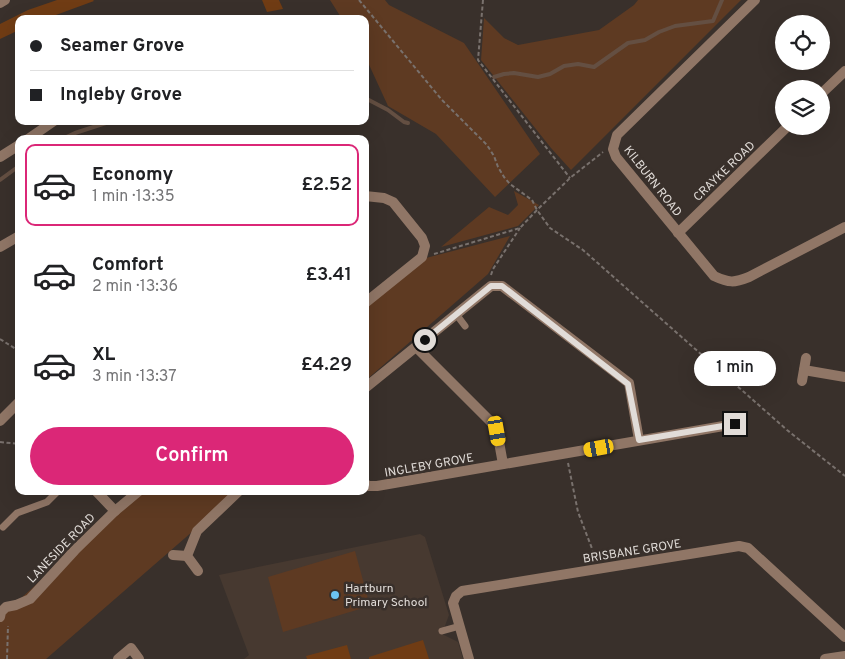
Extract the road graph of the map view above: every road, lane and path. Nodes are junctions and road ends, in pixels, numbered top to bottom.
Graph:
1 (5, 0) edge
2 (359, 0) edge
3 (483, 0) edge
4 (755, 0) edge
5 (0, 2) edge
6 (845, 71) edge
7 (830, 85) edge
8 (48, 125) edge
9 (34, 135) edge
10 (779, 135) edge
11 (614, 143) junction
12 (15, 148) edge
13 (0, 157) edge
14 (570, 178) junction
15 (369, 196) edge
16 (537, 210) junction
17 (520, 228) junction
18 (845, 228) edge
19 (678, 233) junction
20 (15, 238) edge
21 (0, 247) edge
22 (422, 257) junction
23 (491, 286) junction
24 (369, 300) edge
25 (456, 314) junction
26 (466, 326) dead end
27 (0, 339) edge
28 (416, 347) junction
29 (15, 348) edge
30 (806, 358) dead end
31 (845, 377) edge
32 (369, 385) edge
33 (15, 406) edge
34 (0, 421) edge
35 (735, 424) dead end
36 (639, 440) junction
37 (0, 442) edge
38 (15, 444) edge
39 (566, 454) junction
40 (503, 464) junction
41 (845, 476) edge
42 (369, 486) edge
43 (54, 495) edge
44 (100, 495) edge
45 (134, 495) edge
46 (235, 495) edge
47 (115, 511) junction
48 (3, 527) dead end
49 (173, 555) dead end
50 (187, 556) junction
51 (599, 569) junction
52 (198, 571) dead end
53 (2, 616) edge
54 (460, 626) junction
55 (442, 631) dead end
56 (845, 637) edge
57 (845, 656) edge
58 (7, 659) edge
59 (118, 659) edge
60 (139, 659) edge
61 (469, 659) edge
62 (824, 659) edge

1 - 5 street
2 - 16 path
3 - 14 path
4 - 11 street, KILBURN ROAD
6 - 7 street
8 - 9 street
10 - 19 street, CRAYKE ROAD
11 - 14 path
11 - 19 street, KILBURN ROAD
12 - 13 street
14 - 16 path
15 - 22 street
16 - 17 path
16 - 41 path
17 - 22 path
17 - 23 path
18 - 19 street, KILBURN ROAD
20 - 21 street
22 - 24 street
23 - 25 street
23 - 36 street
25 - 26 lane
25 - 28 street
27 - 29 path
28 - 32 street
28 - 40 street
30 - 31 street
33 - 34 street
35 - 36 street, INGLEBY GROVE
36 - 39 street, INGLEBY GROVE
37 - 38 path
39 - 40 street, INGLEBY GROVE
39 - 51 path
40 - 42 street, INGLEBY GROVE
43 - 48 lane
44 - 47 street
45 - 47 street, LANESIDE ROAD
46 - 50 street
47 - 53 street, LANESIDE ROAD
49 - 50 street
50 - 52 street
51 - 54 street, BRISBANE GROVE
51 - 56 street, BRISBANE GROVE
53 - 58 path
54 - 55 lane
54 - 61 street, BRISBANE GROVE
57 - 62 street
59 - 60 street

